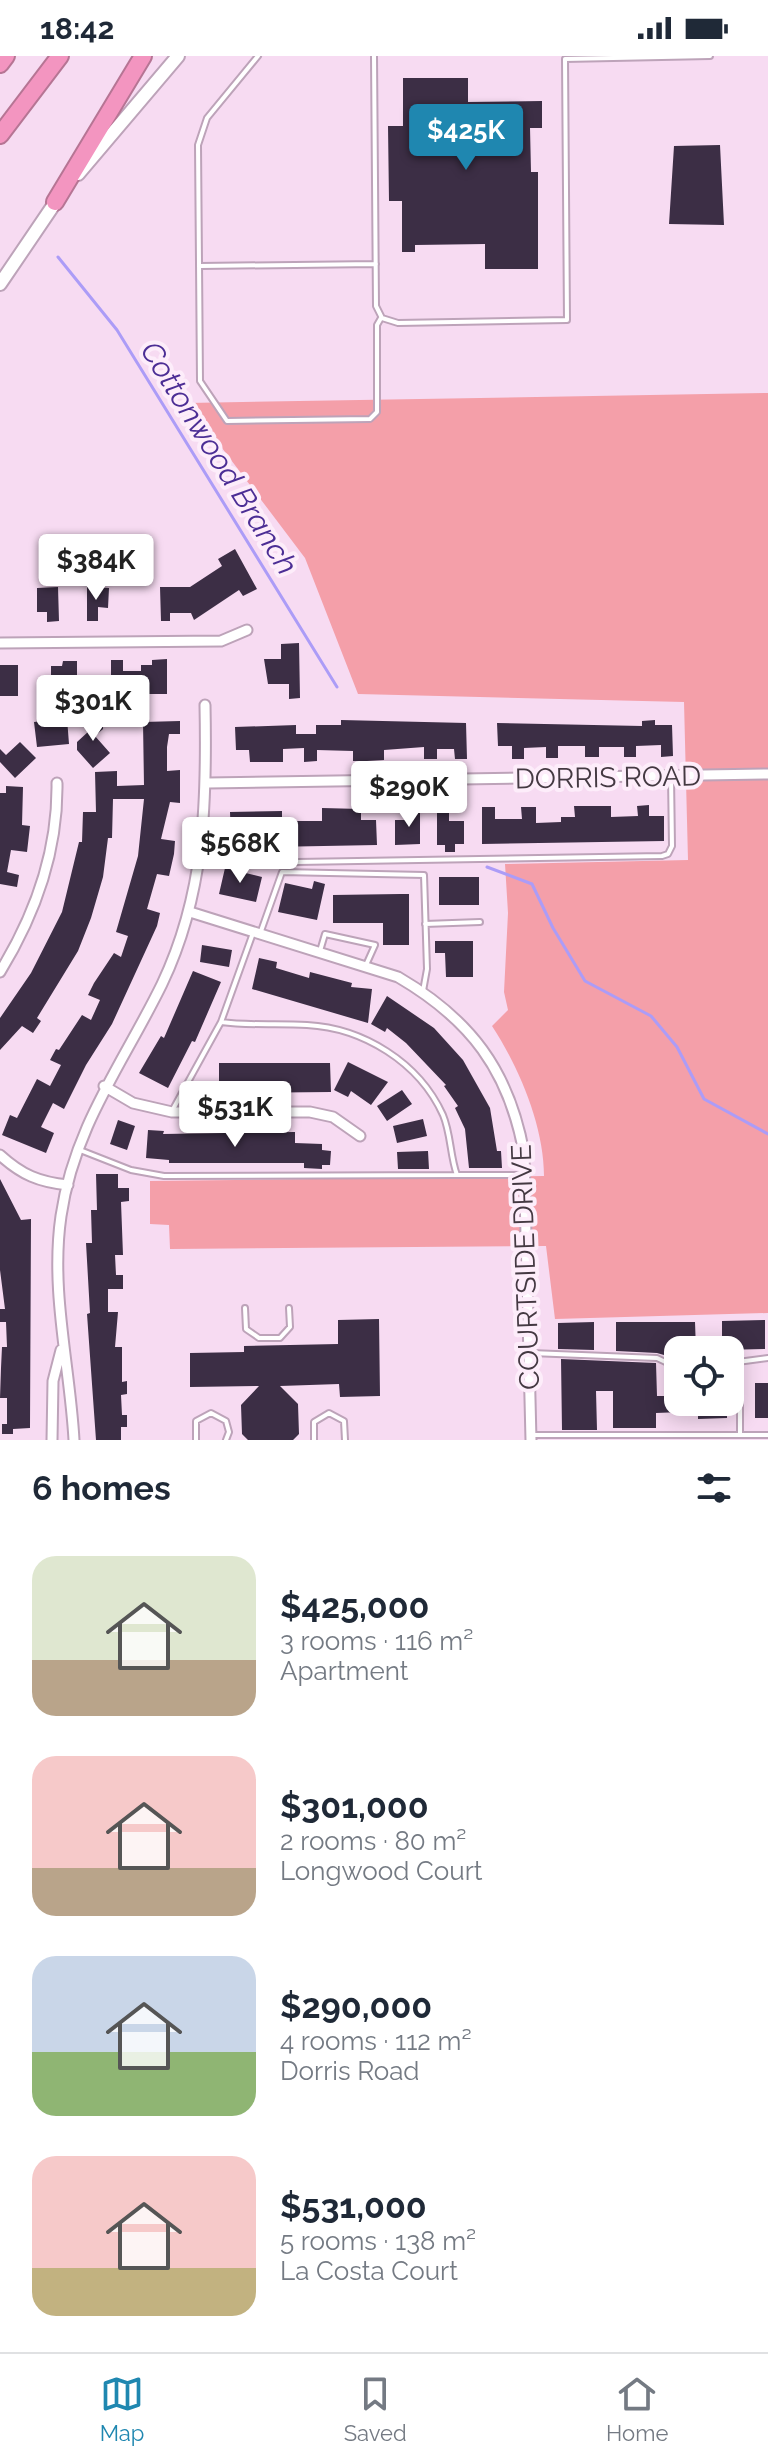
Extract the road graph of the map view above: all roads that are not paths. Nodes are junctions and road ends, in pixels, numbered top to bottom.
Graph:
1 (6, 56) edge
2 (60, 56) edge
3 (143, 56) edge
4 (178, 56) edge
5 (258, 56) edge
6 (374, 56) edge
7 (710, 56) edge
8 (563, 58) edge
9 (0, 64) edge
10 (0, 135) edge
11 (55, 202) junction
12 (376, 264) junction
13 (200, 266) junction
14 (0, 284) edge
15 (382, 318) junction
16 (247, 630) dead end
17 (0, 643) edge
18 (205, 705) dead end
19 (768, 774) edge
20 (671, 776) junction
21 (57, 783) dead end
22 (208, 783) junction
23 (203, 850) junction
24 (190, 912) junction
25 (480, 922) dead end
26 (425, 924) junction
27 (257, 932) junction
28 (320, 951) junction
29 (366, 965) junction
30 (0, 972) edge
31 (423, 991) junction
32 (221, 1022) junction
33 (104, 1086) junction
34 (172, 1112) junction
35 (360, 1136) dead end
36 (79, 1149) junction
37 (0, 1155) edge
38 (457, 1175) junction
39 (525, 1175) junction
40 (68, 1185) junction
41 (245, 1308) dead end
42 (289, 1308) dead end
43 (61, 1346) junction
44 (531, 1353) junction
45 (768, 1358) edge
46 (664, 1361) edge
47 (744, 1362) edge
48 (740, 1416) edge
49 (740, 1434) junction
50 (768, 1435) edge
51 (531, 1437) edge
52 (52, 1440) edge
53 (74, 1440) edge
54 (196, 1440) edge
55 (226, 1440) edge
56 (314, 1440) edge
57 (345, 1440) edge

1 - 9 highway
2 - 10 highway
3 - 11 highway
4 - 11 main road
5 - 13 lane
6 - 12 lane
7 - 8 lane
8 - 15 lane
11 - 14 main road
12 - 13 lane
12 - 15 lane
13 - 15 lane
16 - 17 street
18 - 22 street
19 - 20 street, DORRIS ROAD
20 - 22 street, DORRIS ROAD
20 - 23 lane
21 - 30 street
22 - 23 street
23 - 24 street
24 - 27 street, COURTSIDE DRIVE
24 - 33 street
25 - 26 lane
26 - 27 lane
26 - 31 lane
27 - 28 street, COURTSIDE DRIVE
27 - 32 lane
28 - 29 street, COURTSIDE DRIVE
28 - 29 lane
29 - 31 street, COURTSIDE DRIVE
31 - 39 street, COURTSIDE DRIVE
32 - 34 lane
32 - 38 lane
33 - 34 street
33 - 36 street
34 - 35 street
36 - 38 lane
36 - 40 street
37 - 40 street
38 - 39 lane
39 - 44 street, COURTSIDE DRIVE
40 - 43 street
41 - 42 lane
43 - 52 street
43 - 53 street
44 - 46 lane
44 - 51 street, COURTSIDE DRIVE
45 - 47 lane
48 - 49 lane
49 - 50 lane
49 - 51 lane
54 - 55 lane
56 - 57 lane

